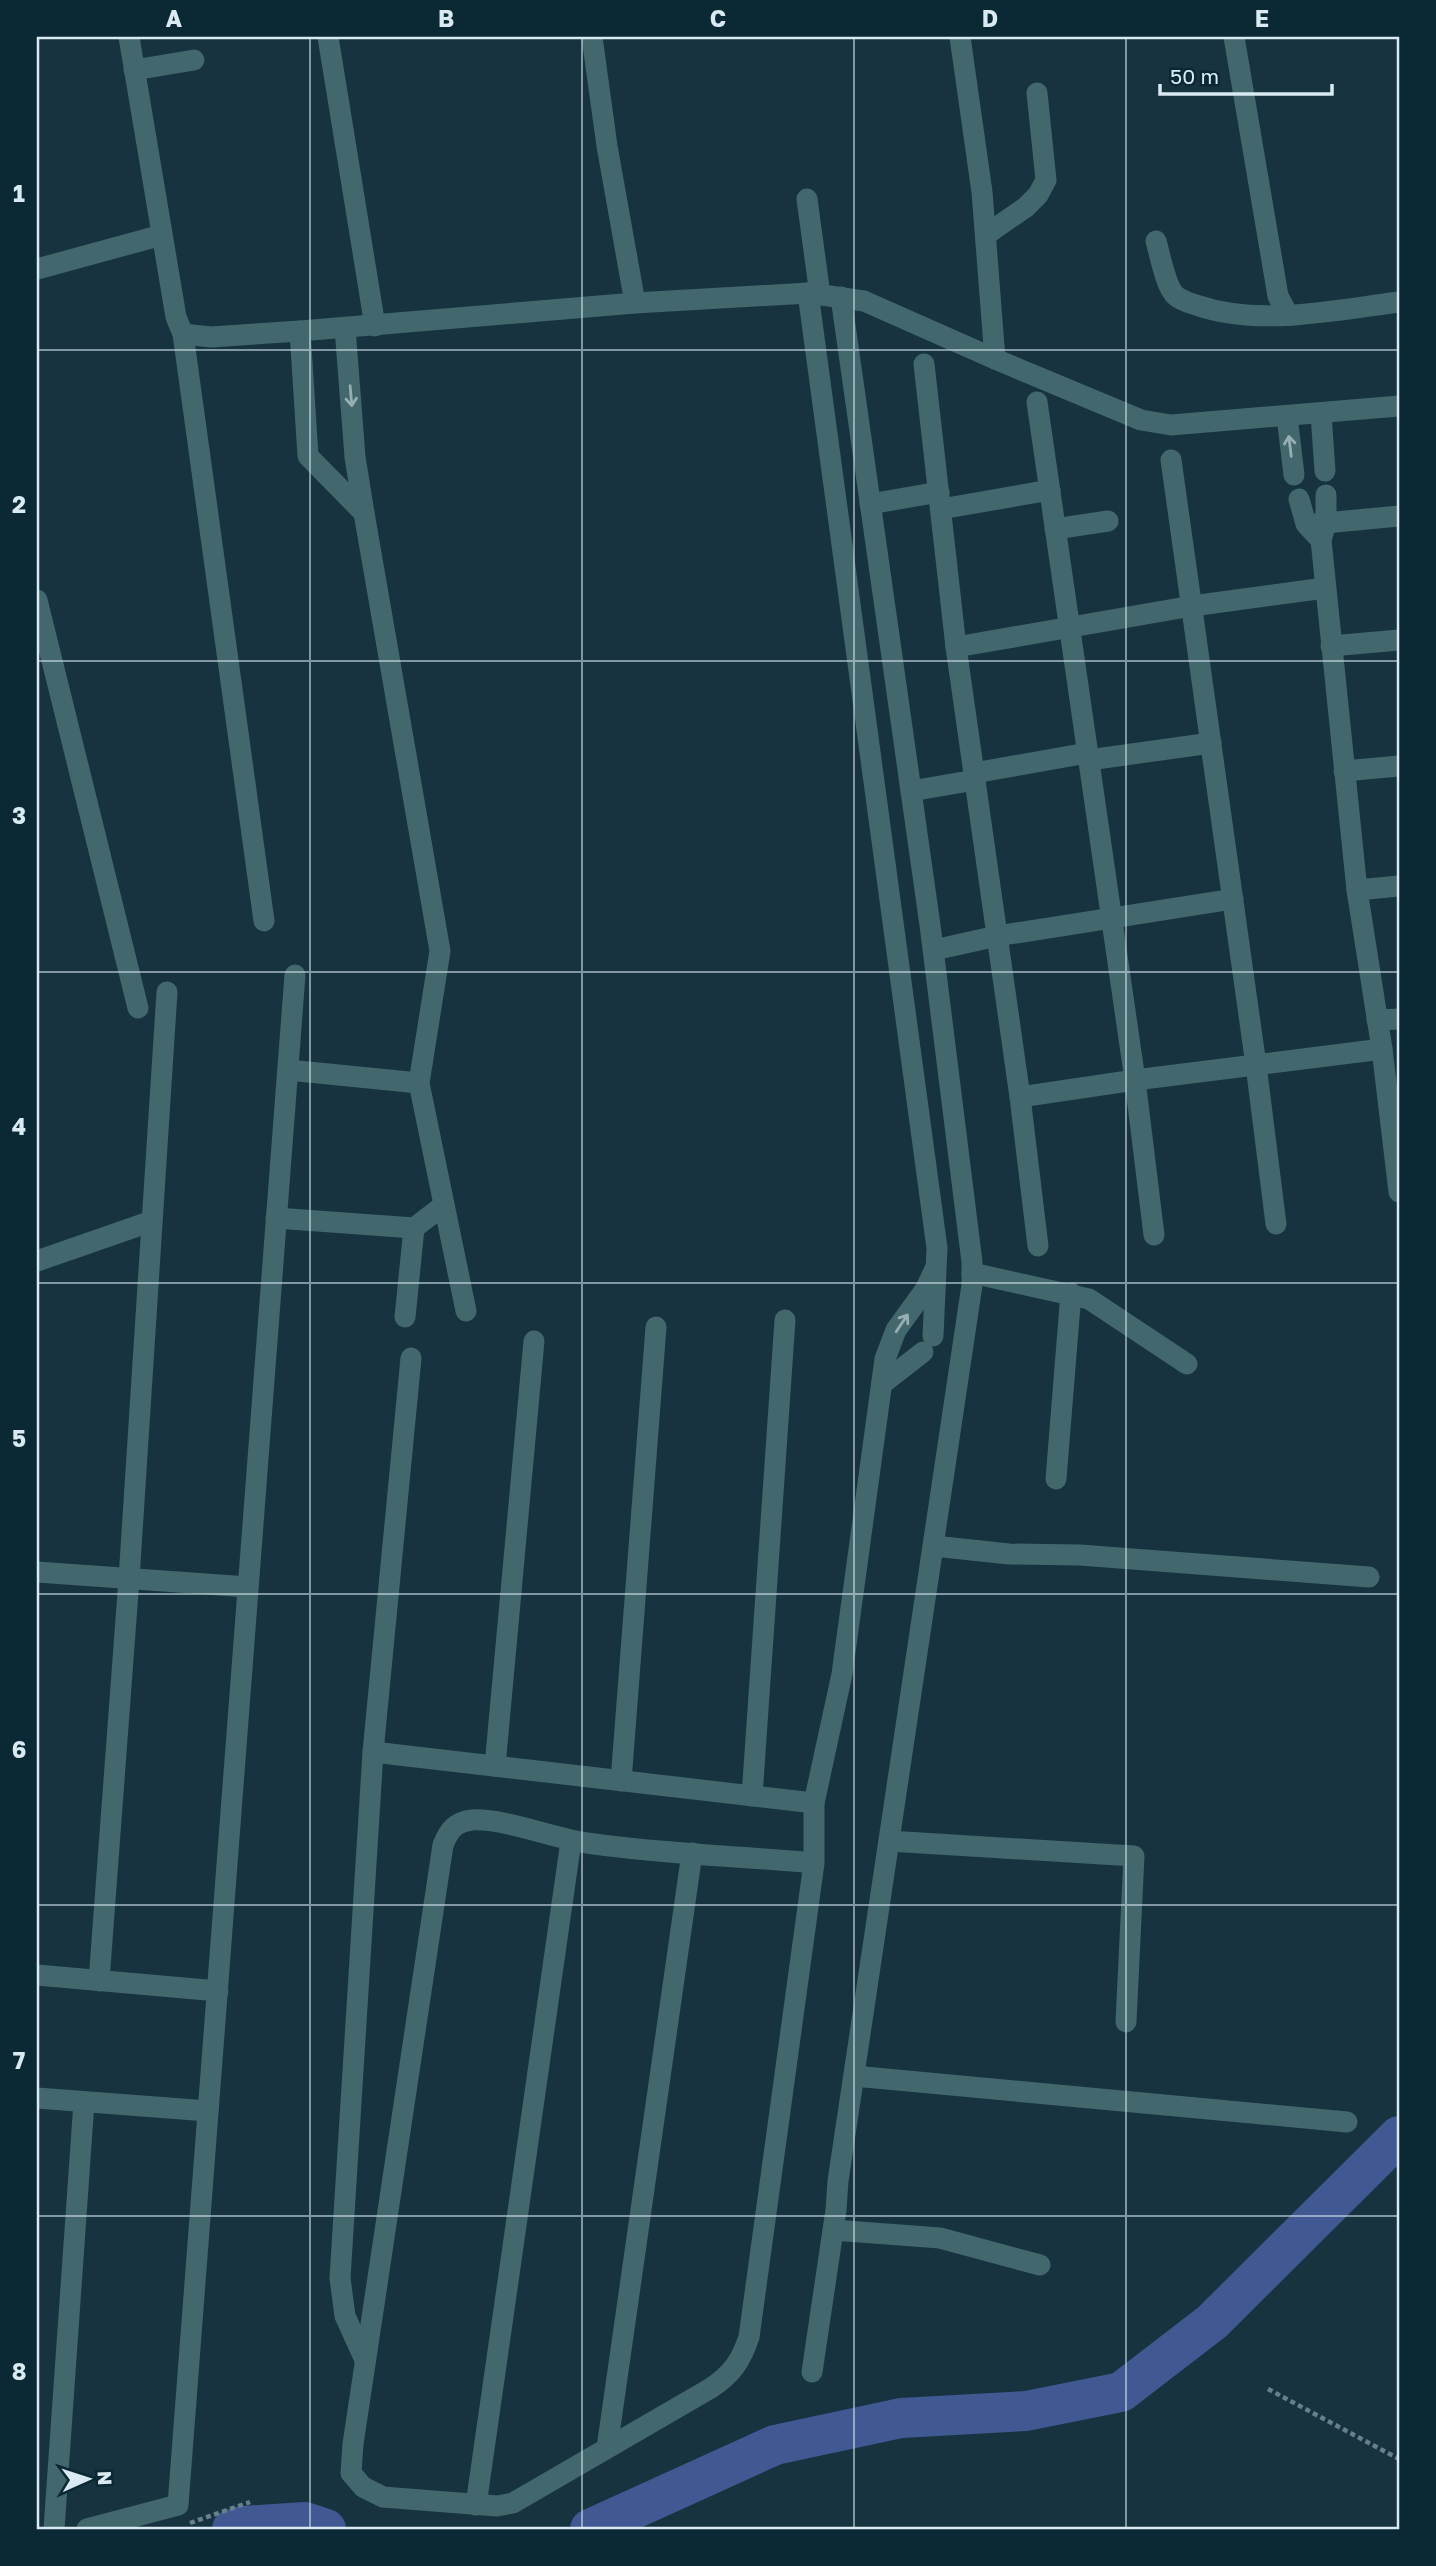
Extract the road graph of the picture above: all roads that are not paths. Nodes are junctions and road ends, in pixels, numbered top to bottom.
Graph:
1 (129, 37) edge
2 (328, 37) edge
3 (592, 37) edge
4 (960, 37) edge
5 (1234, 37) edge
6 (194, 60) dead end
7 (134, 70) junction
8 (1037, 93) dead end
9 (807, 200) dead end
10 (987, 234) junction
11 (162, 235) junction
12 (1156, 241) dead end
13 (37, 269) edge
14 (823, 295) junction
15 (1399, 302) edge
16 (635, 303) junction
17 (1288, 315) junction
18 (376, 326) junction
19 (345, 328) junction
20 (300, 331) junction
21 (183, 334) junction
22 (995, 359) junction
23 (924, 364) dead end
24 (1037, 402) dead end
25 (1399, 406) edge
26 (1321, 414) junction
27 (1287, 416) junction
28 (1171, 460) dead end
29 (1325, 471) dead end
30 (1294, 475) dead end
31 (1050, 490) junction
32 (1326, 495) dead end
33 (1299, 499) dead end
34 (940, 500) junction
35 (870, 504) junction
36 (364, 513) junction
37 (1399, 516) edge
38 (1108, 521) dead end
39 (1055, 528) junction
40 (1317, 529) junction
41 (1325, 588) junction
42 (37, 600) edge
43 (1192, 606) junction
44 (1069, 627) junction
45 (1399, 640) edge
46 (1331, 646) junction
47 (956, 647) junction
48 (1211, 743) junction
49 (1088, 757) junction
50 (1399, 766) edge
51 (1344, 771) junction
52 (975, 776) junction
53 (911, 791) junction
54 (1399, 886) edge
55 (1357, 890) junction
56 (1233, 899) junction
57 (1111, 919) junction
58 (264, 921) dead end
59 (998, 936) junction
60 (933, 950) junction
61 (295, 975) dead end
62 (167, 992) dead end
63 (138, 1007) dead end
64 (1399, 1019) edge
65 (1377, 1020) junction
66 (1381, 1049) junction
67 (1256, 1065) junction
68 (288, 1070) junction
69 (1135, 1080) junction
70 (419, 1083) junction
71 (1020, 1097) junction
72 (1396, 1143) edge
73 (1399, 1192) edge
74 (444, 1205) junction
75 (276, 1218) junction
76 (152, 1221) junction
77 (1276, 1224) dead end
78 (414, 1228) junction
79 (1154, 1234) dead end
80 (1038, 1246) dead end
81 (37, 1261) edge
82 (935, 1269) junction
83 (972, 1273) junction
84 (1072, 1293) junction
85 (466, 1311) dead end
86 (405, 1317) dead end
87 (785, 1321) dead end
88 (656, 1326) dead end
89 (534, 1341) dead end
90 (411, 1358) dead end
91 (1187, 1364) dead end
92 (882, 1384) junction
93 (1056, 1479) dead end
94 (934, 1546) junction
95 (37, 1572) edge
96 (1369, 1577) dead end
97 (128, 1579) junction
98 (248, 1587) junction
99 (373, 1752) junction
100 (495, 1766) junction
101 (621, 1781) junction
102 (752, 1796) junction
103 (814, 1803) junction
104 (571, 1841) junction
105 (889, 1841) junction
106 (692, 1853) junction
107 (814, 1863) junction
108 (37, 1975) edge
109 (99, 1981) junction
110 (218, 1991) junction
111 (1126, 2022) dead end
112 (854, 2076) junction
113 (37, 2098) edge
114 (84, 2102) junction
115 (208, 2111) junction
116 (1347, 2122) dead end
117 (833, 2230) junction
118 (1040, 2265) dead end
119 (365, 2361) junction
120 (812, 2372) dead end
121 (607, 2448) junction
122 (476, 2505) junction
123 (54, 2529) edge
124 (87, 2529) edge

1 - 7 street
2 - 18 street
3 - 16 street
4 - 10 street
5 - 17 street
6 - 7 street
7 - 11 street
8 - 10 street
9 - 14 street
10 - 22 street
11 - 13 street
11 - 21 street
12 - 17 street
14 - 16 street
14 - 22 street
14 - 35 street
14 - 82 street
15 - 17 street
16 - 18 street
18 - 19 street
19 - 20 street
19 -> 36 street
20 - 21 street
20 - 36 street
21 - 58 street
22 - 27 street
23 - 34 street
24 - 31 street
25 - 26 street
26 - 27 street
26 - 29 street
30 -> 27 street
28 - 43 street
31 - 34 street
31 - 39 street
32 - 40 street
33 - 40 street
34 - 35 street
34 - 47 street
35 - 53 street
36 - 70 street
37 - 40 street
38 - 39 street
39 - 44 street
40 - 41 street
41 - 43 street
41 - 46 street
42 - 63 street
43 - 44 street
43 - 48 street
44 - 47 street
44 - 49 street
45 - 46 street
46 - 51 street
47 - 52 street
48 - 49 street
48 - 56 street
49 - 52 street
49 - 57 street
50 - 51 street
51 - 55 street
52 - 53 street
52 - 59 street
53 - 60 street
54 - 55 street
55 - 65 street
56 - 57 street
56 - 67 street
57 - 59 street
57 - 69 street
59 - 60 street
59 - 71 street
60 - 83 street
61 - 68 street
62 - 76 street
64 - 65 street
65 - 66 street
66 - 67 street
66 - 72 street
67 - 69 street
67 - 77 street
68 - 70 street
68 - 75 street
69 - 71 street
69 - 79 street
70 - 74 street
71 - 80 street
72 - 73 street
74 - 78 street
74 - 85 street
75 - 78 street
75 - 98 street
76 - 81 street
76 - 97 street
78 - 86 street
92 -> 82 street
82 - 92 street
83 - 84 street
83 - 94 street
84 - 91 street
84 - 93 street
87 - 102 street
88 - 101 street
89 - 100 street
90 - 99 street
92 - 103 street
94 - 96 street
94 - 105 street
95 - 97 street
97 - 98 street
97 - 109 street
98 - 110 street
99 - 100 street
99 - 119 street
100 - 101 street
101 - 102 street
102 - 103 street
103 - 107 street
104 - 106 street
104 - 119 street
104 - 122 street
105 - 111 street
105 - 112 street
106 - 107 street
106 - 121 street
107 - 121 street
108 - 109 street
109 - 110 street
110 - 115 street
112 - 116 street
112 - 117 street
113 - 114 street
114 - 115 street
114 - 123 street
115 - 124 street
117 - 118 street
117 - 120 street
119 - 122 street
121 - 122 street

